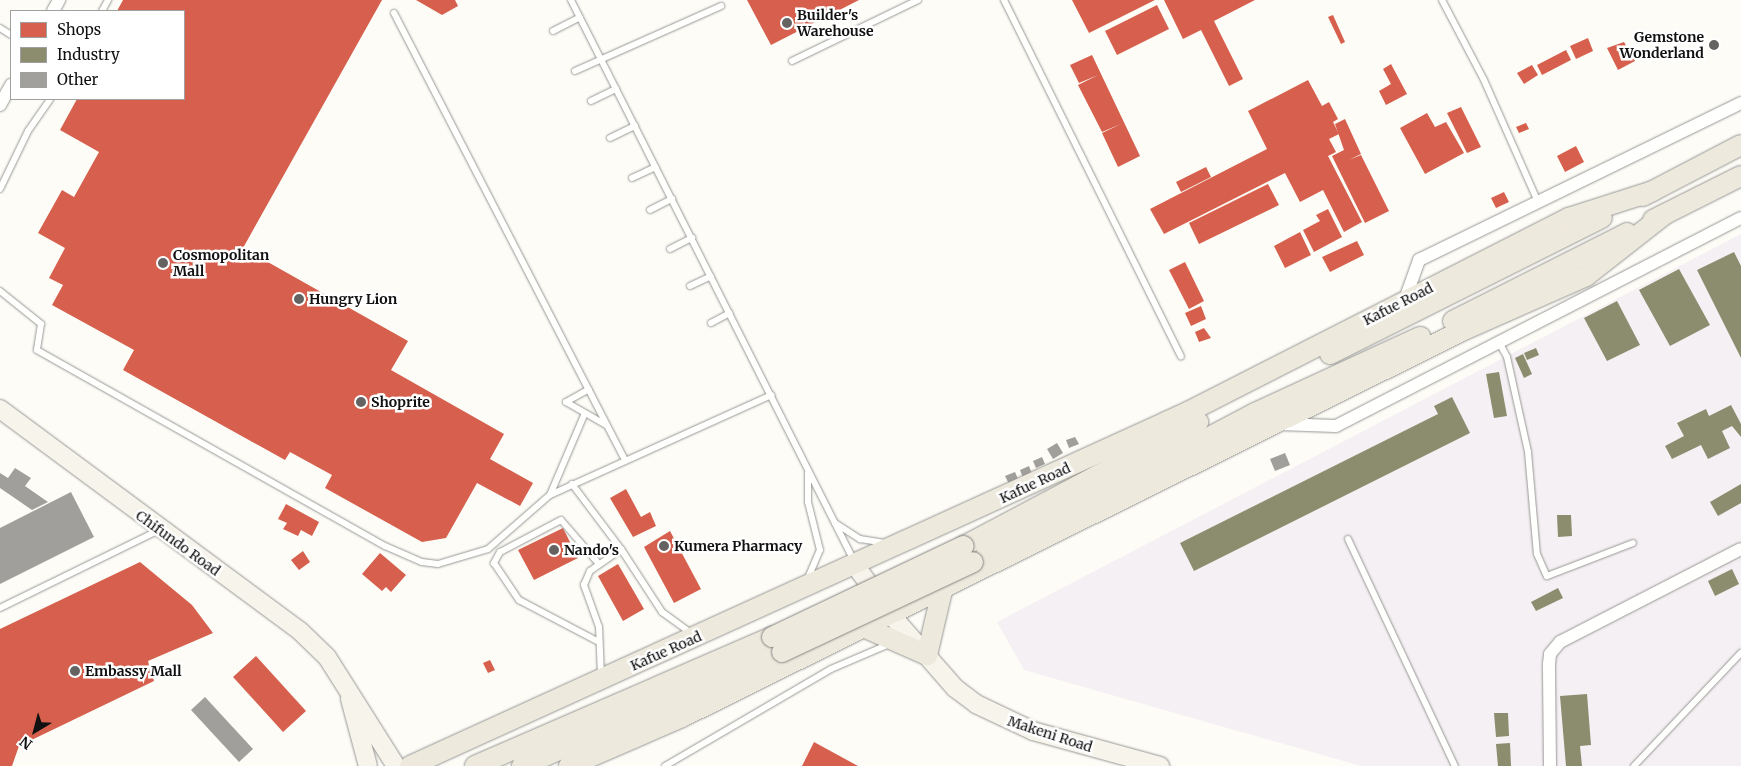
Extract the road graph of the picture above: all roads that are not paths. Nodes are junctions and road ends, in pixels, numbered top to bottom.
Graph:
1 (571, 0) edge
2 (918, 0) edge
3 (1004, 0) edge
4 (1442, 0) edge
5 (721, 6) dead end
6 (394, 13) dead end
7 (580, 17) junction
8 (553, 31) dead end
9 (600, 58) junction
10 (792, 61) dead end
11 (574, 71) dead end
12 (10, 88) edge
13 (616, 89) junction
14 (49, 100) edge
15 (591, 101) dead end
16 (1741, 103) edge
17 (0, 105) edge
18 (635, 126) junction
19 (610, 138) dead end
20 (1741, 145) edge
21 (656, 167) junction
22 (1741, 176) edge
23 (632, 178) dead end
24 (0, 190) edge
25 (1654, 191) junction
26 (672, 199) junction
27 (1538, 202) junction
28 (650, 210) dead end
29 (1664, 214) junction
30 (1741, 218) edge
31 (692, 238) junction
32 (670, 249) dead end
33 (711, 276) junction
34 (690, 286) dead end
35 (0, 291) edge
36 (1404, 302) junction
37 (730, 313) junction
38 (711, 324) dead end
39 (1499, 342) junction
40 (1181, 357) dead end
41 (589, 389) junction
42 (771, 395) junction
43 (0, 409) edge
44 (585, 413) junction
45 (1275, 424) junction
46 (607, 426) junction
47 (624, 458) junction
48 (808, 470) junction
49 (572, 484) junction
50 (550, 494) junction
51 (834, 523) junction
52 (159, 530) junction
53 (1348, 539) dead end
54 (910, 540) junction
55 (1633, 543) dead end
56 (621, 549) junction
57 (1741, 549) edge
58 (969, 554) junction
59 (599, 564) junction
60 (855, 565) junction
61 (942, 591) junction
62 (776, 600) junction
63 (0, 608) edge
64 (892, 616) junction
65 (866, 628) junction
66 (696, 637) junction
67 (599, 642) junction
68 (777, 645) junction
69 (1741, 653) edge
70 (927, 655) junction
71 (601, 680) junction
72 (347, 687) junction
73 (477, 765) edge
74 (368, 766) edge
75 (396, 766) edge
76 (410, 766) edge
77 (522, 766) edge
78 (570, 766) edge
79 (665, 766) edge
80 (1160, 766) edge
81 (1455, 766) edge
82 (1550, 766) edge
83 (1634, 766) edge

1 - 7 lane
2 - 10 lane
3 - 40 lane
4 - 27 lane
5 - 9 lane
6 - 41 lane
7 - 8 lane
7 - 9 lane
9 - 11 lane
9 - 13 lane
12 - 17 street
13 - 15 lane
13 - 18 lane
14 - 24 lane
16 - 27 street
18 - 19 lane
18 - 21 lane
20 - 25 main road, Kafue Road
21 - 23 lane
21 - 26 lane
22 - 29 main road, Kafue Road
25 - 36 main road, Kafue Road
25 - 58 main road, Kafue Road
26 - 28 lane
26 - 31 lane
27 - 36 street
29 - 45 main road, Kafue Road
29 - 58 main road, Kafue Road
30 - 39 street
31 - 32 lane
31 - 33 lane
33 - 34 lane
33 - 37 lane
35 - 50 lane
36 - 54 main road, Kafue Road
37 - 38 lane
37 - 42 lane
39 - 45 street
39 - 55 lane
41 - 44 lane
41 - 46 lane
42 - 47 lane
42 - 48 lane
43 - 52 street, Chifundo Road
44 - 46 lane
44 - 50 lane
45 - 61 main road, Kafue Road
46 - 47 lane
47 - 49 lane
48 - 51 lane
48 - 62 lane
49 - 50 lane
49 - 56 lane
51 - 54 lane
51 - 60 lane
52 - 63 lane
52 - 72 street, Chifundo Road
53 - 81 lane
54 - 60 main road, Kafue Road
56 - 59 lane
56 - 66 lane
57 - 82 street
58 - 68 main road, Kafue Road, bridge
59 - 67 lane
59 - 67 lane
60 - 62 main road, Kafue Road
60 - 64 street, Makeni Road
61 - 64 main road, Kafue Road
61 - 70 main road
62 - 66 main road, Kafue Road
64 - 65 main road, Kafue Road
64 - 70 street, Makeni Road
65 - 70 main road
65 - 78 main road, Kafue Road
66 - 71 main road, Kafue Road
67 - 71 lane
68 - 73 main road, Kafue Road
68 - 77 main road, Kafue Road
69 - 83 lane
70 - 79 lane
70 - 80 street, Makeni Road
71 - 76 main road, Kafue Road
72 - 74 street, Chifundo Road
72 - 75 street, Chifundo Road

